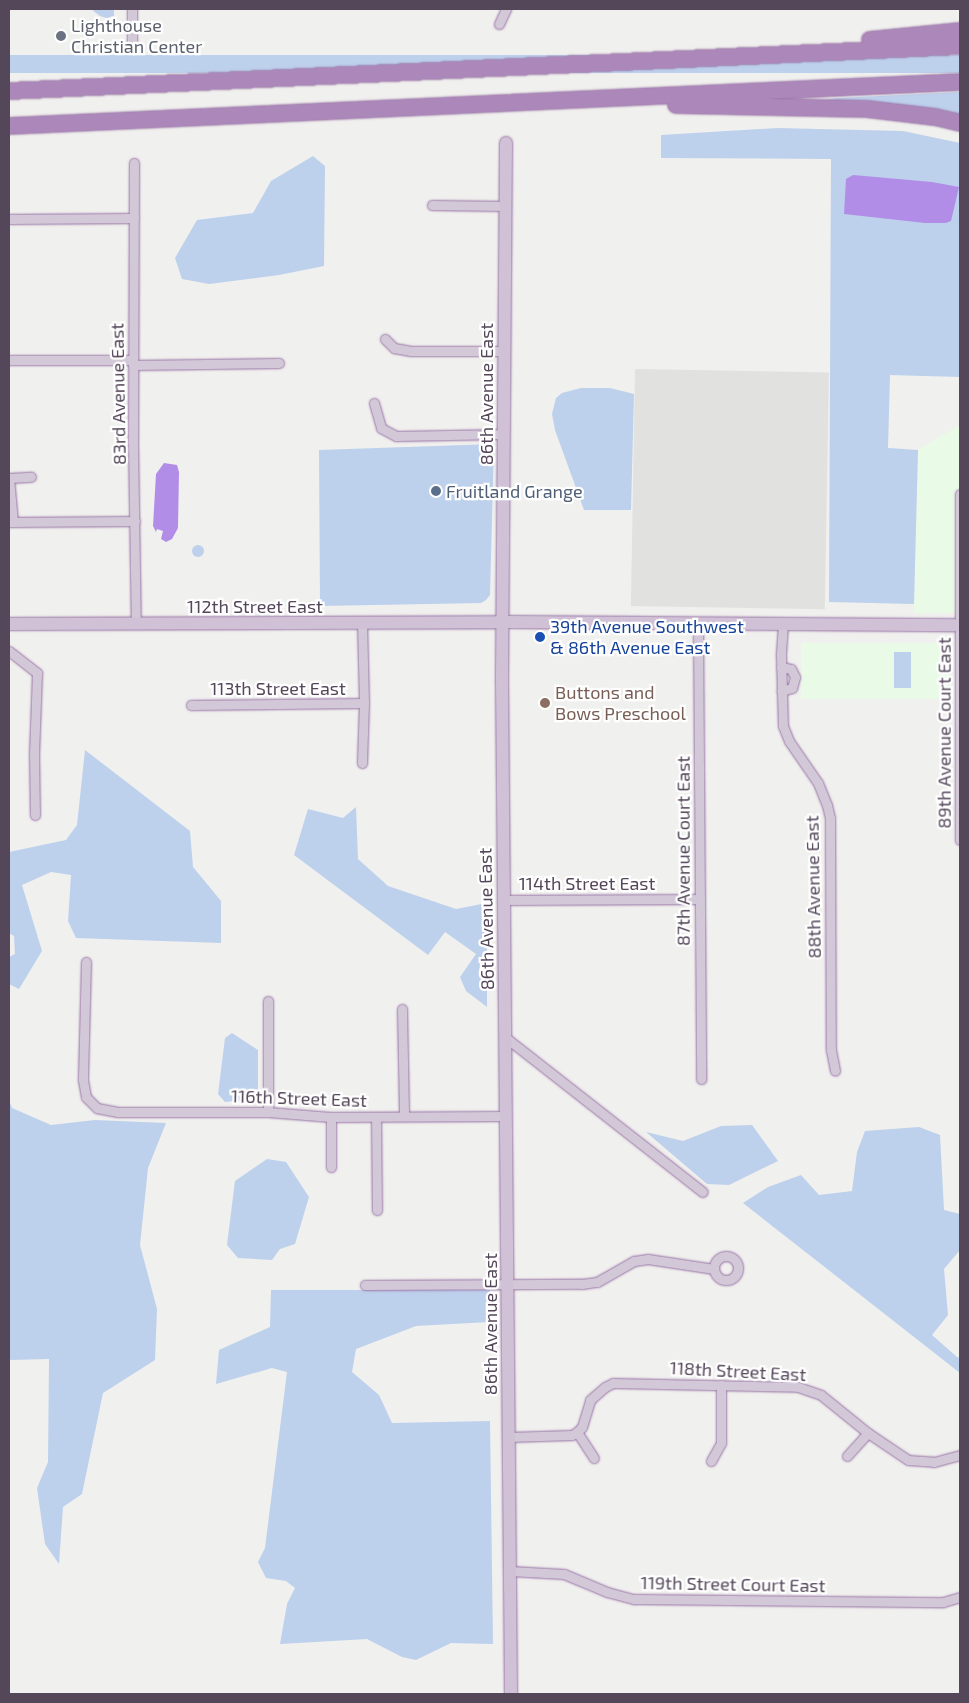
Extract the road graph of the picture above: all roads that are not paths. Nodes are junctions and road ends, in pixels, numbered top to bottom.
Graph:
1 (132, 9) edge
2 (506, 9) edge
3 (499, 24) dead end
4 (960, 31) edge
5 (132, 42) dead end
6 (960, 46) edge
7 (630, 60) junction
8 (960, 82) edge
9 (9, 91) edge
10 (486, 104) junction
11 (960, 123) edge
12 (9, 126) edge
13 (506, 143) dead end
14 (134, 163) dead end
15 (432, 205) dead end
16 (505, 206) junction
17 (134, 218) junction
18 (9, 219) edge
19 (384, 339) dead end
20 (504, 351) junction
21 (9, 360) edge
22 (133, 363) junction
23 (279, 363) dead end
24 (374, 403) dead end
25 (504, 434) junction
26 (31, 477) dead end
27 (9, 478) edge
28 (960, 494) edge
29 (135, 521) junction
30 (11, 522) edge
31 (502, 622) junction
32 (362, 623) junction
33 (9, 624) edge
34 (136, 624) junction
35 (698, 624) junction
36 (783, 624) junction
37 (960, 626) edge
38 (9, 651) edge
39 (781, 667) junction
40 (781, 691) junction
41 (364, 703) junction
42 (191, 704) dead end
43 (362, 763) dead end
44 (34, 815) dead end
45 (960, 840) edge
46 (700, 899) junction
47 (504, 900) junction
48 (86, 962) dead end
49 (268, 1001) dead end
50 (402, 1009) dead end
51 (505, 1037) junction
52 (835, 1071) dead end
53 (701, 1079) dead end
54 (268, 1112) junction
55 (404, 1116) junction
56 (506, 1116) junction
57 (331, 1117) junction
58 (376, 1117) junction
59 (331, 1167) dead end
60 (703, 1192) dead end
61 (377, 1210) dead end
62 (714, 1269) dead end
63 (507, 1284) junction
64 (365, 1285) dead end
65 (721, 1386) junction
66 (577, 1432) junction
67 (868, 1433) junction
68 (508, 1437) junction
69 (847, 1456) dead end
70 (960, 1456) edge
71 (594, 1458) dead end
72 (711, 1461) dead end
73 (510, 1571) junction
74 (960, 1598) edge
75 (511, 1694) edge

1 - 5 street
2 - 3 street
4 - 7 highway
6 - 7 highway
7 - 9 highway
8 - 10 highway
10 - 11 highway
10 - 12 highway
13 - 16 street, 86th Avenue East
14 - 17 street, 83rd Avenue East
15 - 16 street
16 - 20 street, 86th Avenue East
17 - 18 street
17 - 22 street, 83rd Avenue East
19 - 20 street
20 - 25 street, 86th Avenue East
21 - 22 street
22 - 23 street
22 - 29 street, 83rd Avenue East
24 - 25 street
25 - 31 street, 86th Avenue East
26 - 27 street
27 - 30 street
28 - 37 street, 89th Avenue Court East
29 - 30 street
29 - 34 street, 83rd Avenue East
31 - 32 street, 112th Street East
31 - 35 street, 112th Street East
31 - 47 street, 86th Avenue East
32 - 34 street, 112th Street East
32 - 41 street
33 - 34 street, 112th Street East
35 - 36 street, 112th Street East
35 - 46 street, 87th Avenue Court East
36 - 37 street, 112th Street East
36 - 39 street, 88th Avenue East
37 - 45 street, 89th Avenue Court East
38 - 44 street
39 - 40 street, 88th Avenue East
39 - 40 street
40 - 52 street, 88th Avenue East
41 - 42 street, 113th Street East
41 - 43 street
46 - 47 street, 114th Street East
46 - 53 street, 87th Avenue Court East
47 - 51 street, 86th Avenue East
48 - 54 street, 116th Street East
49 - 54 street
50 - 55 street
51 - 56 street, 86th Avenue East
51 - 60 street
54 - 57 street, 116th Street East
55 - 56 street, 116th Street East
55 - 58 street, 116th Street East
56 - 63 street, 86th Avenue East
57 - 58 street, 116th Street East
57 - 59 street
58 - 61 street
62 - 63 street
63 - 64 street
63 - 68 street, 86th Avenue East
65 - 66 street, 118th Street East
65 - 67 street, 118th Street East
65 - 72 street
66 - 68 street
66 - 71 street
67 - 69 street
67 - 70 street, 118th Street East
68 - 73 street, 86th Avenue East
73 - 74 street, 119th Street Court East
73 - 75 street, 86th Avenue East

